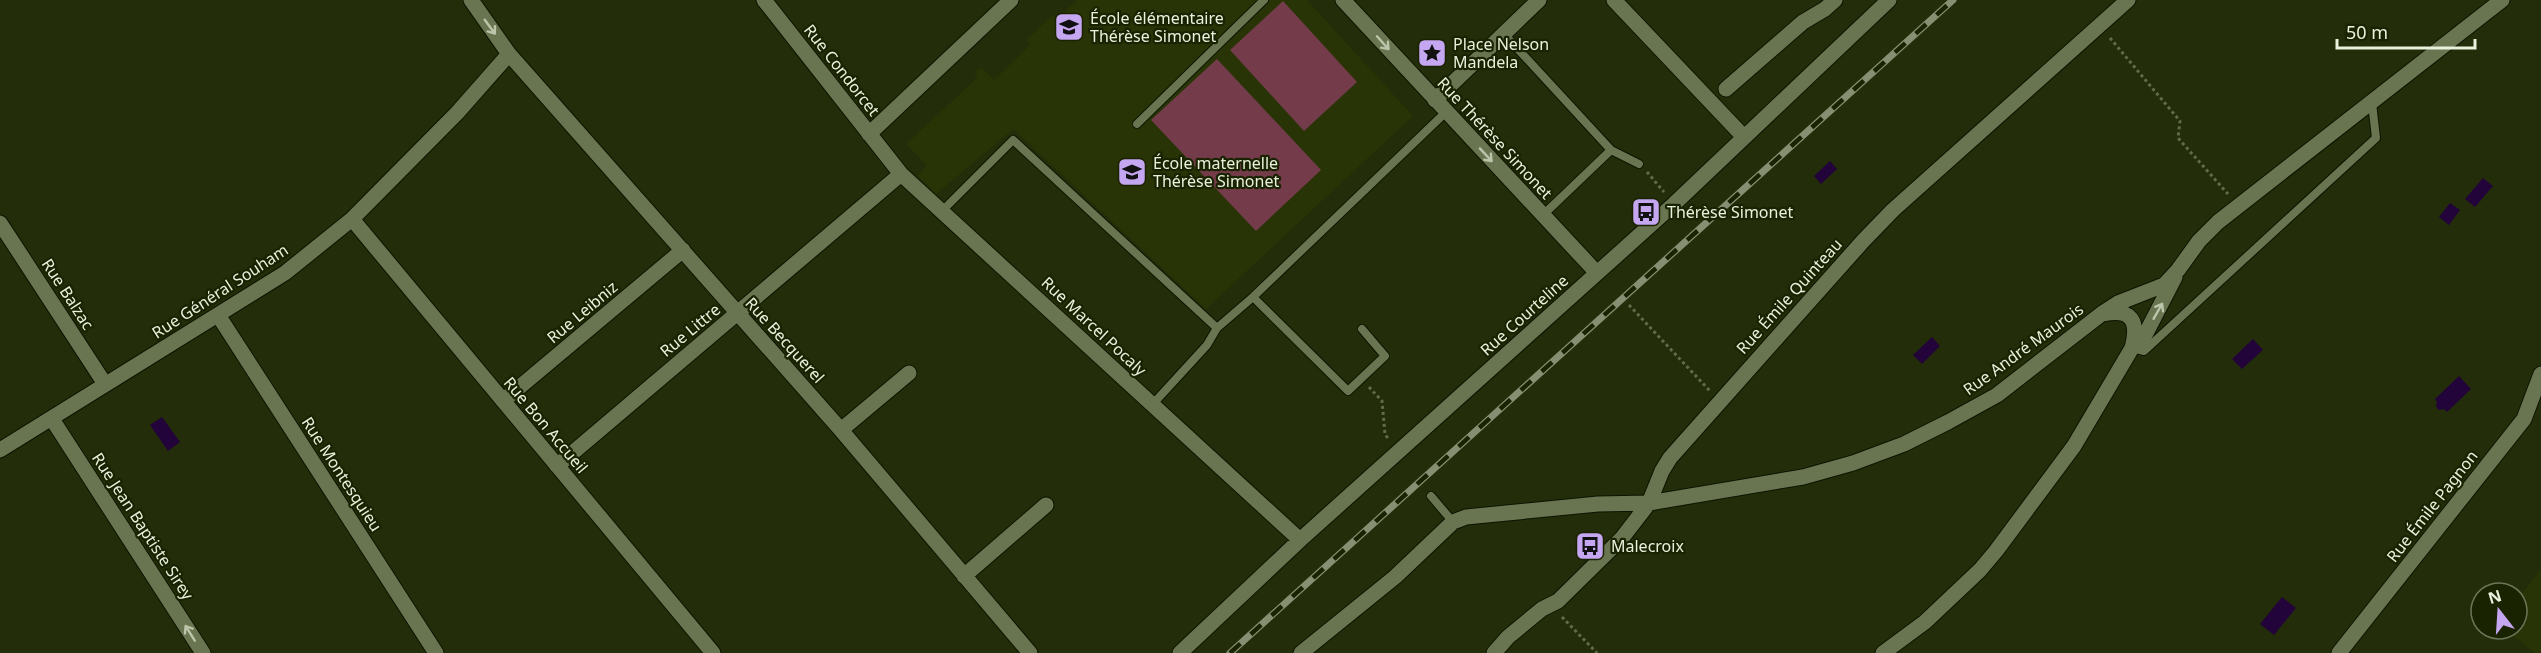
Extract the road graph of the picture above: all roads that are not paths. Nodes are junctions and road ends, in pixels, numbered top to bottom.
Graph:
1 (764, 0) edge
2 (1011, 0) edge
3 (1264, 0) edge
4 (1343, 0) edge
5 (1539, 0) edge
6 (1614, 0) edge
7 (1835, 0) edge
8 (1889, 0) edge
9 (2127, 0) edge
10 (2502, 0) edge
11 (474, 1) edge
12 (1504, 34) junction
13 (509, 54) junction
14 (1726, 89) dead end
15 (1435, 100) junction
16 (2372, 103) junction
17 (1446, 112) junction
18 (1137, 124) dead end
19 (869, 134) junction
20 (1743, 136) junction
21 (1611, 150) junction
22 (1639, 164) road end
23 (901, 174) junction
24 (942, 211) junction
25 (1543, 214) junction
26 (352, 219) junction
27 (0, 223) edge
28 (683, 250) junction
29 (2178, 270) junction
30 (1597, 273) junction
31 (1253, 297) junction
32 (737, 314) junction
33 (2102, 314) junction
34 (218, 315) junction
35 (1217, 328) junction
36 (1362, 329) dead end
37 (2132, 348) junction
38 (909, 373) dead end
39 (2541, 374) edge
40 (105, 384) junction
41 (503, 401) junction
42 (1152, 405) junction
43 (52, 419) junction
44 (841, 430) junction
45 (0, 450) edge
46 (557, 466) junction
47 (1431, 496) dead end
48 (1649, 503) junction
49 (1046, 505) dead end
50 (1453, 522) junction
51 (1300, 540) junction
52 (964, 576) junction
53 (203, 653) edge
54 (436, 653) edge
55 (713, 653) edge
56 (1030, 653) edge
57 (1180, 653) edge
58 (1301, 653) edge
59 (1494, 653) edge
60 (1883, 653) edge
61 (2339, 653) edge

1 - 19 street, Rue Condorcet
2 - 19 street
3 - 18 lane
4 -> 15 street, Rue Thérèse Simonet
5 - 12 street
6 - 20 street
7 - 14 street
8 - 20 street, Rue Courteline
9 - 48 street, Rue Émile Quinteau
10 - 16 street, Rue André Maurois
11 -> 13 street, Rue Becquerel
12 - 15 street
12 - 21 lane
13 - 26 street, Rue Général Souham
13 - 28 street, Rue Becquerel
15 - 17 street, Rue Thérèse Simonet
16 - 29 street, Rue André Maurois
16 - 37 lane
17 -> 25 street, Rue Thérèse Simonet
17 - 31 lane
19 - 23 street, Rue Marcel Pocaly
20 - 30 street, Rue Courteline
21 - 22 lane
21 - 25 lane
23 - 24 street, Rue Marcel Pocaly
23 - 32 street, Rue Littre
24 - 35 lane
24 - 42 street, Rue Marcel Pocaly
25 - 30 street, Rue Thérèse Simonet
26 - 34 street, Rue Général Souham
26 - 41 street, Rue Bon Accueil
27 - 40 street, Rue Balzac
28 - 32 street, Rue Becquerel
28 - 41 street, Rue Leibniz
29 - 33 street, Rue André Maurois
37 -> 29 street
30 - 51 street, Rue Courteline
31 - 35 lane
31 - 36 lane
32 - 44 street, Rue Becquerel
32 - 46 street, Rue Littre
33 - 37 street
33 - 48 street, Rue André Maurois
34 - 40 street, Rue Général Souham
34 - 54 street, Rue Montesquieu
35 - 42 lane
37 - 60 street
38 - 44 street
39 - 61 street, Rue Émile Pagnon
40 - 43 street, Rue Général Souham
41 - 46 street, Rue Bon Accueil
42 - 51 street, Rue Marcel Pocaly
43 - 45 street, Rue Général Souham
53 -> 43 street, Rue Jean Baptiste Sirey
44 - 52 street, Rue Becquerel
46 - 55 street, Rue Bon Accueil
47 - 50 lane
48 - 50 street
48 - 59 street
49 - 52 street
50 - 58 street
51 - 57 street, Rue Courteline
52 - 56 street, Rue Becquerel

